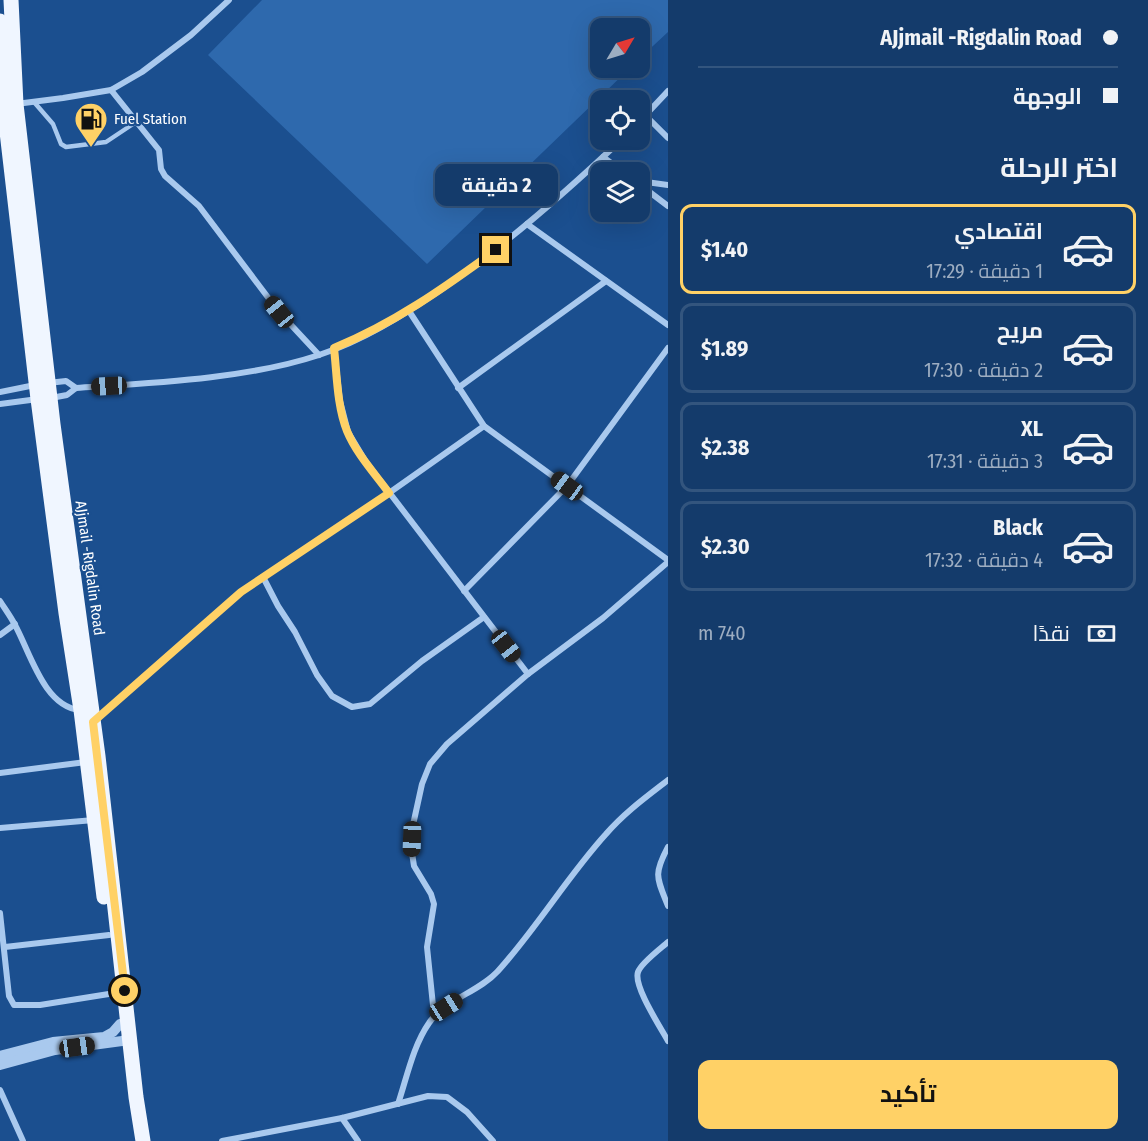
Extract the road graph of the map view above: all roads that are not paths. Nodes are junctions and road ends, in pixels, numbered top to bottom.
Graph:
1 (11, 0) edge
2 (229, 0) edge
3 (0, 21) edge
4 (111, 90) junction
5 (668, 91) edge
6 (34, 102) junction
7 (7, 105) edge
8 (650, 111) edge
9 (650, 120) edge
10 (136, 122) junction
11 (668, 138) edge
12 (610, 150) edge
13 (603, 157) junction
14 (610, 162) edge
15 (650, 184) edge
16 (668, 185) edge
17 (650, 192) edge
18 (668, 206) edge
19 (527, 225) junction
20 (606, 281) junction
21 (409, 311) junction
22 (668, 325) edge
23 (334, 348) junction
24 (668, 348) edge
25 (319, 355) junction
26 (76, 388) junction
27 (458, 388) junction
28 (44, 391) junction
29 (0, 392) edge
30 (0, 404) edge
31 (484, 426) junction
32 (567, 486) junction
33 (389, 493) junction
34 (668, 561) edge
35 (263, 577) junction
36 (464, 591) junction
37 (0, 601) edge
38 (484, 617) junction
39 (15, 624) junction
40 (0, 635) edge
41 (528, 674) junction
42 (81, 710) junction
43 (93, 722) junction
44 (88, 762) junction
45 (0, 773) edge
46 (668, 780) edge
47 (95, 820) junction
48 (0, 828) edge
49 (668, 847) edge
50 (668, 906) edge
51 (0, 913) edge
52 (109, 935) junction
53 (668, 942) edge
54 (5, 947) junction
55 (115, 993) junction
56 (434, 1015) junction
57 (120, 1023) junction
58 (126, 1039) junction
59 (668, 1041) edge
60 (0, 1056) edge
61 (0, 1065) edge
62 (0, 1090) edge
63 (398, 1104) junction
64 (342, 1118) junction
65 (357, 1140) edge
66 (23, 1141) edge
67 (132, 1141) edge
68 (143, 1141) edge
69 (222, 1141) edge
70 (493, 1141) edge

1 - 7 main road, AJjmail -Rigdalin Road
2 - 4 street
3 - 7 main road, AJjmail -Rigdalin Road
4 - 6 street
4 - 10 street
5 - 8 street
6 - 7 street
6 - 10 lane
7 - 28 main road, AJjmail -Rigdalin Road
9 - 11 street
10 - 25 street
12 - 13 street
13 - 14 street
13 - 19 street
15 - 16 street
17 - 18 street
19 - 20 street
19 - 21 street
20 - 22 street
20 - 27 street
21 - 23 street
21 - 27 street
23 - 25 street
23 - 33 street
24 - 32 street
25 - 26 street
26 - 28 street
26 - 28 street
27 - 31 street
28 - 29 street
28 - 30 street
28 - 42 main road, AJjmail -Rigdalin Road
28 - 43 main road, AJjmail -Rigdalin Road
31 - 32 street
31 - 33 street
32 - 34 street
32 - 36 street
33 - 35 street
33 - 36 street
34 - 41 street
35 - 38 street
35 - 43 street
36 - 38 street
37 - 39 street
38 - 41 street
39 - 40 street
39 - 42 street
41 - 56 street
42 - 44 main road, AJjmail -Rigdalin Road
43 - 58 main road, AJjmail -Rigdalin Road
44 - 45 street
44 - 47 main road, AJjmail -Rigdalin Road
46 - 56 street
47 - 48 street
47 - 52 main road, AJjmail -Rigdalin Road
49 - 50 street
51 - 54 street
52 - 54 street
52 - 55 main road, AJjmail -Rigdalin Road
53 - 59 street
54 - 55 street
55 - 57 main road, AJjmail -Rigdalin Road
56 - 63 street
57 - 58 main road, AJjmail -Rigdalin Road
57 - 60 street
58 - 61 street
58 - 67 main road, AJjmail -Rigdalin Road
58 - 68 main road, AJjmail -Rigdalin Road
62 - 66 street
63 - 64 street
63 - 70 street
64 - 65 street
64 - 69 street

